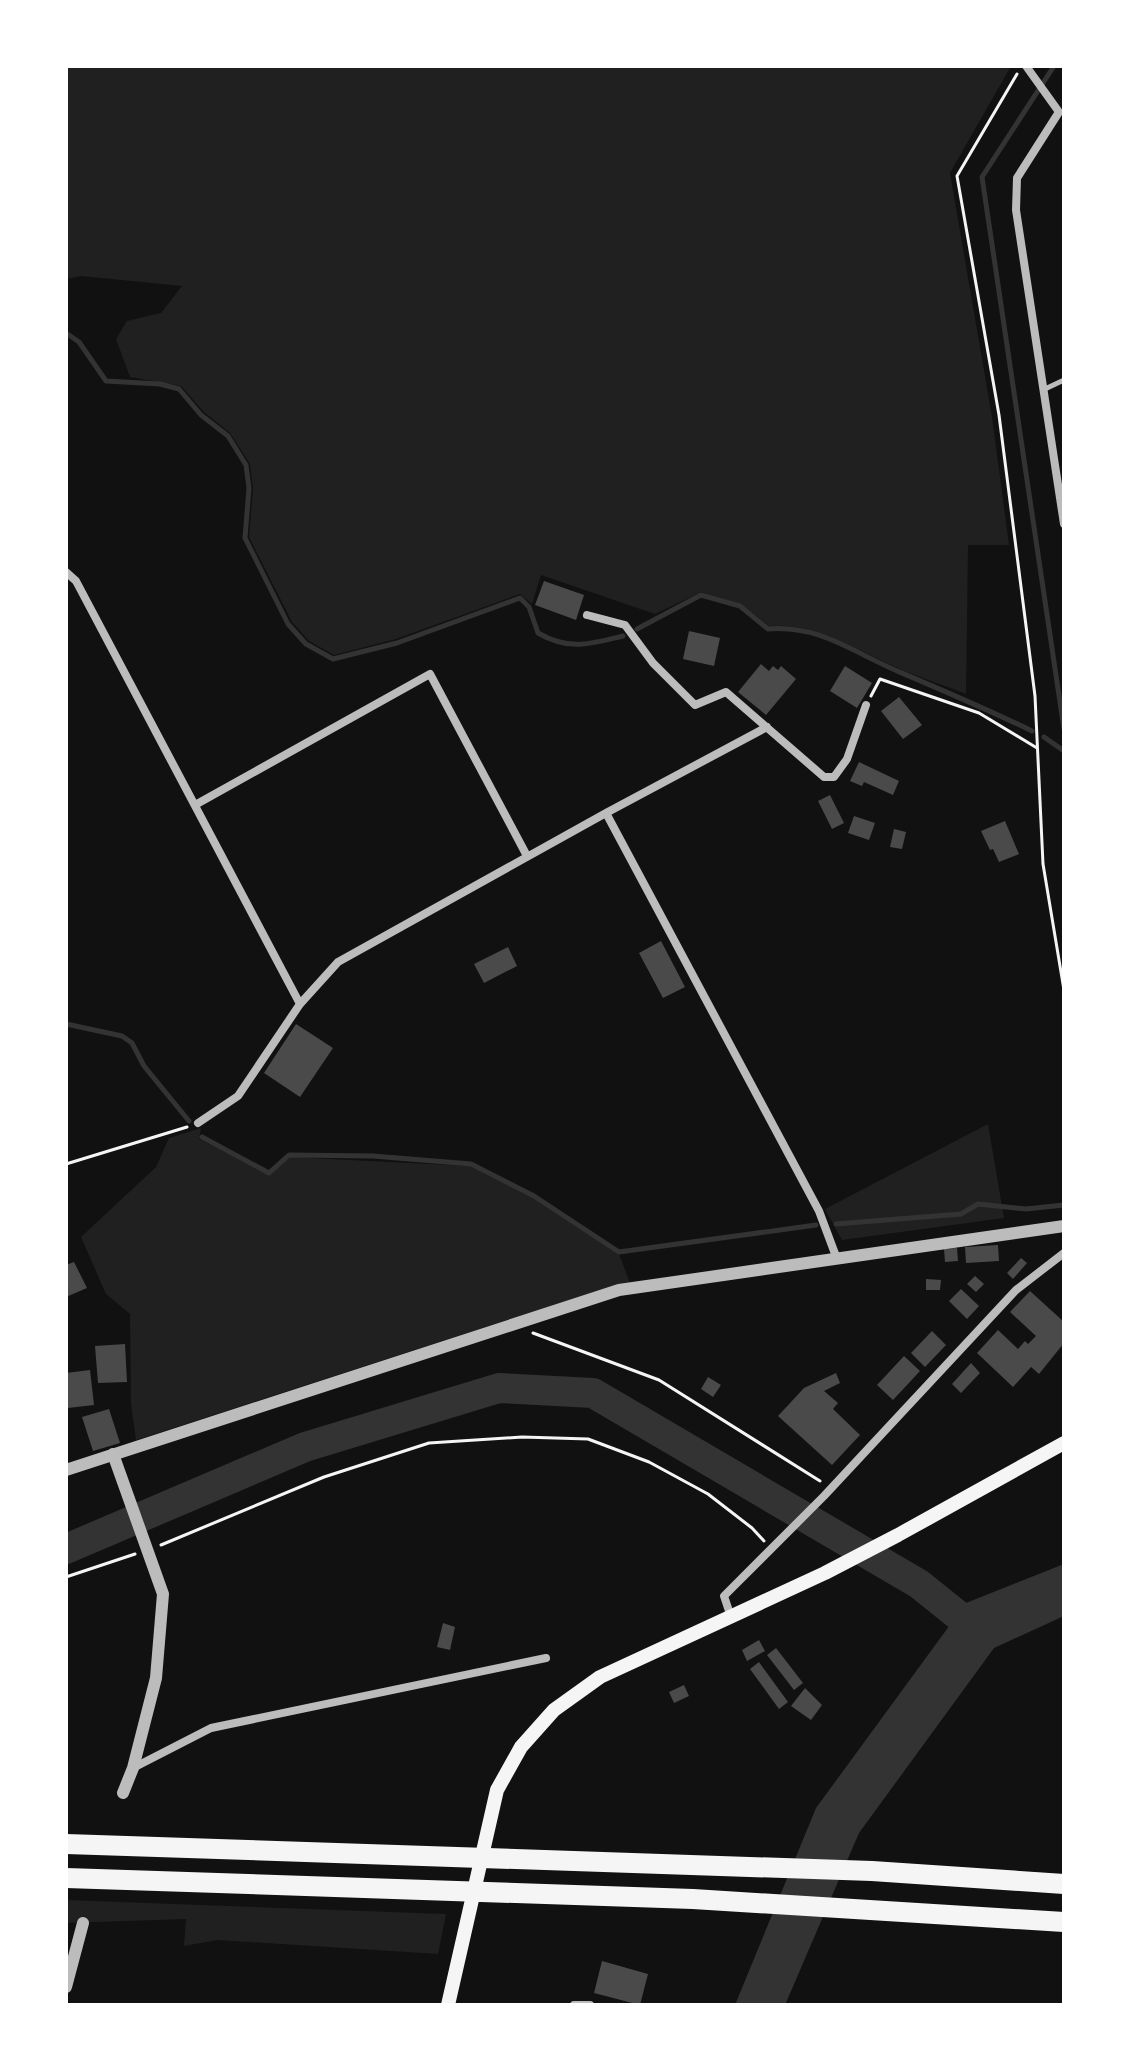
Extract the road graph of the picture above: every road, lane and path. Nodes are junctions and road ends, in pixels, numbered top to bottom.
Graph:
1 (1026, 68) edge
2 (1059, 107) edge
3 (1064, 380) edge
4 (1045, 389) junction
5 (1064, 524) edge
6 (66, 572) edge
7 (587, 615) dead end
8 (866, 705) joint
9 (767, 727) junction
10 (1037, 748) junction
11 (195, 805) junction
12 (606, 813) junction
13 (527, 856) junction
14 (1064, 990) edge
15 (300, 1004) junction
16 (198, 1123) joint
17 (66, 1164) edge
18 (1064, 1226) edge
19 (1064, 1253) edge
20 (837, 1259) junction
21 (511, 1324) junction
22 (1064, 1443) edge
23 (113, 1454) junction
24 (66, 1470) edge
25 (832, 1486) junction
26 (148, 1547) junction
27 (771, 1550) junction
28 (66, 1577) edge
29 (731, 1618) junction
30 (546, 1658) dead end
31 (133, 1768) junction
32 (123, 1793) dead end
33 (66, 1844) edge
34 (66, 1878) edge
35 (1064, 1884) edge
36 (1064, 1922) edge
37 (83, 1923) dead end
38 (66, 1987) edge
39 (448, 2005) edge
40 (574, 2005) edge
41 (590, 2005) edge

1 - 2 street
1 - 10 path
2 - 4 street
3 - 4 lane
4 - 5 street
6 - 11 street
7 - 9 street
8 - 9 street
8 - 10 path
9 - 12 street
10 - 14 path
11 - 13 street
11 - 15 street
12 - 13 street
12 - 20 street
13 - 15 street
15 - 16 street
16 - 17 path
18 - 20 street
19 - 25 street
20 - 21 street
21 - 23 street
21 - 25 path
22 - 29 main road
23 - 24 street
23 - 26 street
25 - 27 street
26 - 27 path
26 - 28 path
26 - 31 street
27 - 29 street
29 - 39 main road
30 - 31 street
31 - 32 street
33 - 35 highway
34 - 36 highway
37 - 38 street
40 - 41 street

